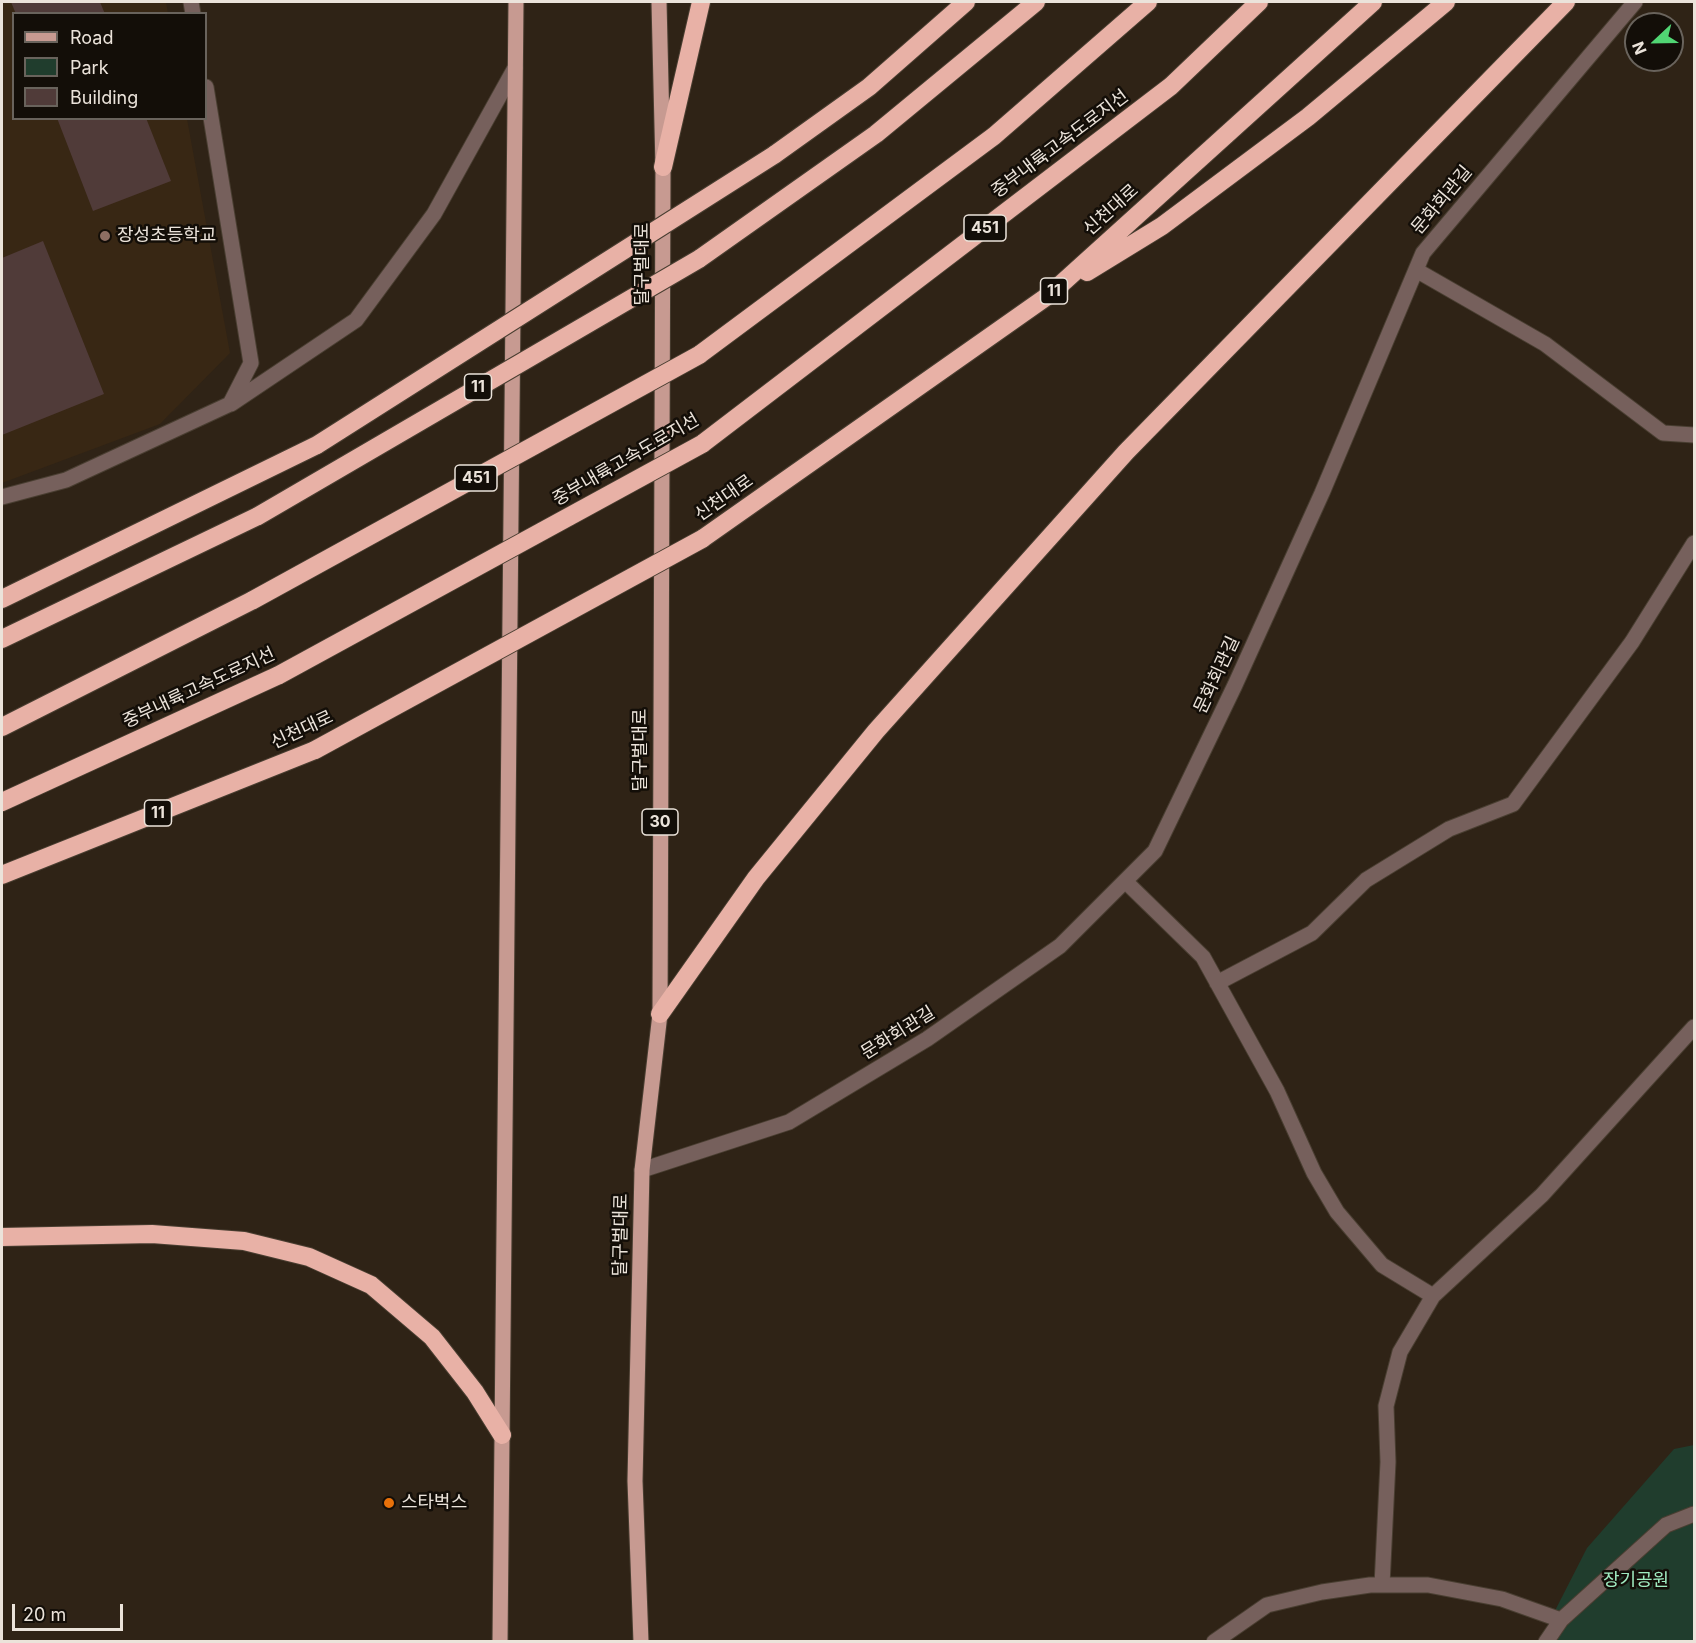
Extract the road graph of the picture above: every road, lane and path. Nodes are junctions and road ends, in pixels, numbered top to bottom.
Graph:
1 (516, 2) edge
2 (659, 2) edge
3 (701, 2) edge
4 (966, 2) edge
5 (1036, 2) edge
6 (1148, 2) edge
7 (1259, 2) edge
8 (1373, 2) edge
9 (1446, 2) edge
10 (1566, 2) edge
11 (1635, 2) edge
12 (515, 68) junction
13 (207, 93) edge
14 (663, 167) junction
15 (1416, 270) junction
16 (1049, 295) junction
17 (230, 404) junction
18 (1695, 435) edge
19 (2, 497) edge
20 (1695, 543) edge
21 (2, 599) edge
22 (2, 639) edge
23 (2, 727) edge
24 (2, 802) edge
25 (2, 875) edge
26 (1125, 881) junction
27 (1217, 983) junction
28 (660, 1014) junction
29 (1695, 1027) edge
30 (642, 1170) junction
31 (2, 1237) edge
32 (1432, 1296) junction
33 (501, 1435) junction
34 (1695, 1514) edge
35 (1382, 1585) junction
36 (1561, 1620) junction
37 (500, 1641) edge
38 (641, 1641) edge
39 (1214, 1641) edge
40 (1546, 1641) edge

1 - 12 main road
2 - 14 main road, 달구벌대로 / 30
3 - 14 highway
4 - 21 highway, bridge
5 - 22 highway, 11, bridge
6 - 23 highway, 451, bridge
7 - 24 highway, 중부내륙고속도로지선 / 451, bridge
8 - 16 highway, 신천대로 / 11
9 - 16 highway
10 - 28 highway
11 - 15 street, 문화회관길
12 - 17 street
12 - 33 main road
13 - 17 street
14 - 28 main road, 달구벌대로 / 30
15 - 18 street
15 - 26 street, 문화회관길
16 - 25 highway, 신천대로 / 11, bridge
17 - 19 street
20 - 27 street
26 - 27 street
26 - 30 street, 문화회관길
27 - 32 street
28 - 30 main road, 달구벌대로 / 30
29 - 32 street
30 - 38 main road, 달구벌대로 / 30
31 - 33 highway
32 - 35 street
33 - 37 main road
34 - 36 street
35 - 36 street
35 - 39 street
36 - 40 street

